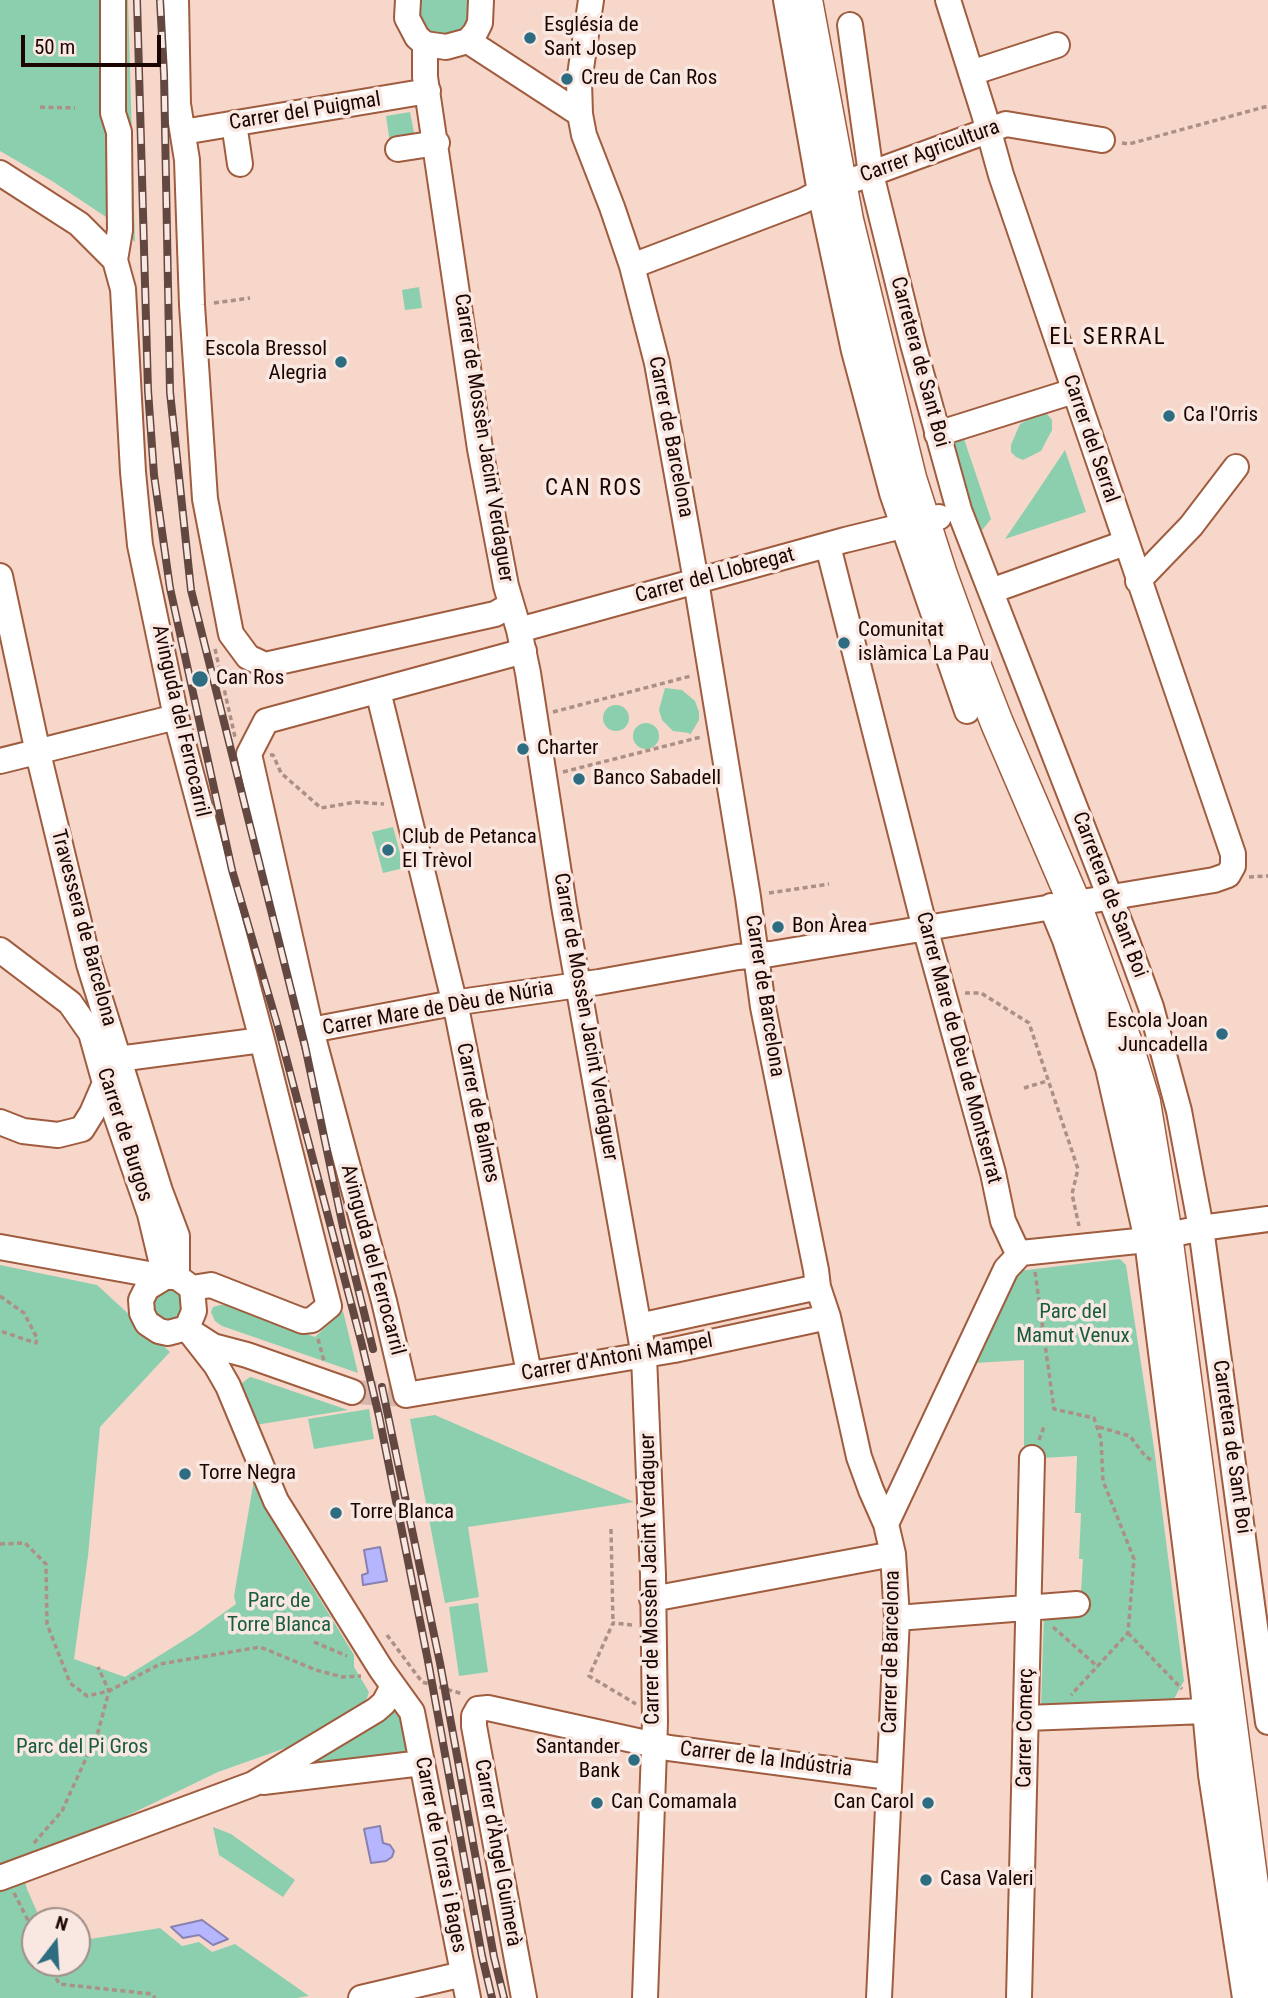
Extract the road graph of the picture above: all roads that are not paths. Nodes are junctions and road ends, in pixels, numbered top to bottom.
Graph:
1 (113, 0) edge
2 (176, 0) edge
3 (408, 0) edge
4 (497, 0) edge
5 (590, 0) edge
6 (786, 0) edge
7 (806, 0) edge
8 (822, 0) edge
9 (948, 0) edge
10 (476, 21) edge
11 (850, 26) dead end
12 (425, 44) junction
13 (1057, 45) dead end
14 (971, 73) junction
15 (428, 91) junction
16 (580, 114) junction
17 (234, 123) junction
18 (989, 131) junction
19 (183, 132) junction
20 (1102, 140) road end
21 (437, 143) junction
22 (398, 149) dead end
23 (240, 164) dead end
24 (2, 177) edge
25 (846, 182) junction
26 (115, 260) junction
27 (632, 266) junction
28 (1074, 391) junction
29 (937, 434) junction
30 (1236, 467) dead end
31 (922, 521) junction
32 (1125, 543) junction
33 (828, 546) junction
34 (0, 576) edge
35 (1138, 581) junction
36 (696, 582) junction
37 (991, 590) junction
38 (503, 609) junction
39 (521, 640) junction
40 (378, 691) junction
41 (967, 710) dead end
42 (176, 717) junction
43 (242, 747) joint
44 (38, 752) junction
45 (0, 761) edge
46 (1228, 875) joint
47 (1081, 901) junction
48 (925, 928) junction
49 (0, 950) edge
50 (756, 955) junction
51 (579, 985) junction
52 (453, 1003) junction
53 (311, 1031) junction
54 (262, 1040) junction
55 (118, 1059) junction
56 (105, 1083) junction
57 (0, 1122) edge
58 (1268, 1219) edge
59 (1173, 1234) junction
60 (0, 1248) edge
61 (1027, 1259) junction
62 (98, 1264) junction
63 (818, 1287) junction
64 (141, 1300) junction
65 (181, 1302) junction
66 (828, 1317) junction
67 (639, 1325) junction
68 (237, 1353) junction
69 (644, 1356) junction
70 (529, 1374) junction
71 (225, 1384) junction
72 (352, 1392) tunnel mouth
73 (406, 1395) joint
74 (1032, 1458) dead end
75 (886, 1524) junction
76 (893, 1554) junction
77 (652, 1599) junction
78 (1077, 1604) dead end
79 (1027, 1608) junction
80 (897, 1618) junction
81 (393, 1686) junction
82 (478, 1709) joint
83 (1205, 1711) junction
84 (1035, 1721) junction
85 (1268, 1722) edge
86 (655, 1744) junction
87 (311, 1749) junction
88 (422, 1763) junction
89 (320, 1775) junction
90 (890, 1777) junction
91 (253, 1784) junction
92 (3, 1877) edge
93 (1268, 1883) edge
94 (465, 1986) edge
95 (376, 1996) edge
96 (524, 1998) edge
97 (645, 1998) edge
98 (879, 1998) edge
99 (1019, 1998) edge
100 (1245, 1998) edge
101 (1267, 1998) edge

1 - 26 street
2 - 19 street
3 - 12 street
4 - 10 street
5 - 16 street, Carrer de Barcelona
6 - 25 street, Carretera de Sant Boi
7 - 25 main road
8 - 25 main road
9 - 14 street, Carrer del Serral
10 - 12 street
10 - 16 street
11 - 25 street
12 - 15 street, Carrer de Mossèn Jacint Verdaguer
13 - 14 street
14 - 18 street, Carrer del Serral
15 - 17 street, Carrer del Puigmal
15 - 21 street, Carrer de Mossèn Jacint Verdaguer
16 - 27 street, Carrer de Barcelona
17 - 19 street, Carrer del Puigmal
17 - 23 street
18 - 20 street, Carrer Agricultura
18 - 25 street, Carrer Agricultura
18 - 28 street, Carrer del Serral
19 - 38 street
21 - 22 street
21 - 38 street, Carrer de Mossèn Jacint Verdaguer
24 - 26 street
25 - 27 street, Carrer Agricultura
25 - 29 street, Carretera de Sant Boi
25 - 31 main road
26 - 42 street, Avinguda del Ferrocarril
27 - 36 street, Carrer de Barcelona
28 - 29 street
28 - 32 street, Carrer del Serral
29 - 37 street, Carretera de Sant Boi
30 - 35 street
31 - 33 street, Carrer del Llobregat
31 - 41 street
31 - 47 main road
32 - 35 street, Carrer del Serral
32 - 37 street
33 - 36 street, Carrer del Llobregat
33 - 48 street, Carrer Mare de Dèu de Montserrat
34 - 44 street, Travessera de Barcelona
35 - 46 street, Carrer del Serral
36 - 39 street, Carrer del Llobregat
36 - 50 street, Carrer de Barcelona
37 - 47 street, Carretera de Sant Boi
38 - 39 street, Carrer de Mossèn Jacint Verdaguer
39 - 40 street, Carrer del Llobregat
39 - 51 street, Carrer de Mossèn Jacint Verdaguer
40 - 43 street, Carrer del Llobregat
40 - 52 street, Carrer de Balmes
42 - 44 street
42 - 54 street, Avinguda del Ferrocarril
43 - 53 street, Avinguda del Ferrocarril
44 - 45 street
44 - 55 street, Travessera de Barcelona
46 - 47 street, Carrer Mare de Dèu de Núria
47 - 48 street, Carrer Mare de Dèu de Núria
47 - 59 main road
48 - 50 street, Carrer Mare de Dèu de Núria
48 - 61 street, Carrer Mare de Dèu de Montserrat
49 - 56 street, Carrer de Burgos
50 - 51 street, Carrer Mare de Dèu de Núria
50 - 63 street, Carrer de Barcelona
51 - 52 street, Carrer Mare de Dèu de Núria
51 - 67 street, Carrer de Mossèn Jacint Verdaguer
52 - 53 street, Carrer Mare de Dèu de Núria
52 - 70 street, Carrer de Balmes
53 - 73 street, Avinguda del Ferrocarril
54 - 55 street
54 - 65 street, Avinguda del Ferrocarril
55 - 65 street, Travessera de Barcelona
56 - 57 street
56 - 65 street, Carrer de Burgos
58 - 59 street
59 - 61 street
59 - 83 street
59 - 85 street, Carretera de Sant Boi
59 - 93 main road
59 - 101 main road
60 - 62 street
61 - 75 street
62 - 64 street
62 - 65 street
63 - 66 street, Carrer de Barcelona
63 - 67 street, Carrer d'Antoni Mampel
64 - 65 street
64 - 65 street
65 - 68 street
65 - 71 street
66 - 69 street, Carrer d'Antoni Mampel
66 - 75 street, Carrer de Barcelona
67 - 69 street, Carrer de Mossèn Jacint Verdaguer
68 - 71 street
68 - 72 street
69 - 70 street, Carrer d'Antoni Mampel
69 - 77 street, Carrer de Mossèn Jacint Verdaguer
70 - 73 street, Carrer d'Antoni Mampel
71 - 81 street
74 - 79 street, Carrer Comerç
75 - 76 street, Carrer de Barcelona
76 - 77 street
76 - 80 street, Carrer de Barcelona
77 - 86 street, Carrer de Mossèn Jacint Verdaguer
78 - 79 street
79 - 80 street
79 - 84 street, Carrer Comerç
80 - 90 street, Carrer de Barcelona
81 - 87 street
81 - 88 street, Carrer de Torras i Bages
82 - 86 street, Carrer de la Indústria
82 - 96 street, Carrer d'Àngel Guimerà
83 - 84 street
83 - 100 street
84 - 99 street, Carrer Comerç
86 - 90 street, Carrer de la Indústria
86 - 97 street, Carrer de Mossèn Jacint Verdaguer
87 - 89 street
87 - 91 street
88 - 89 street
88 - 94 street, Carrer de Torras i Bages
89 - 91 street
90 - 98 street, Carrer de Barcelona
91 - 92 street
94 - 95 street

